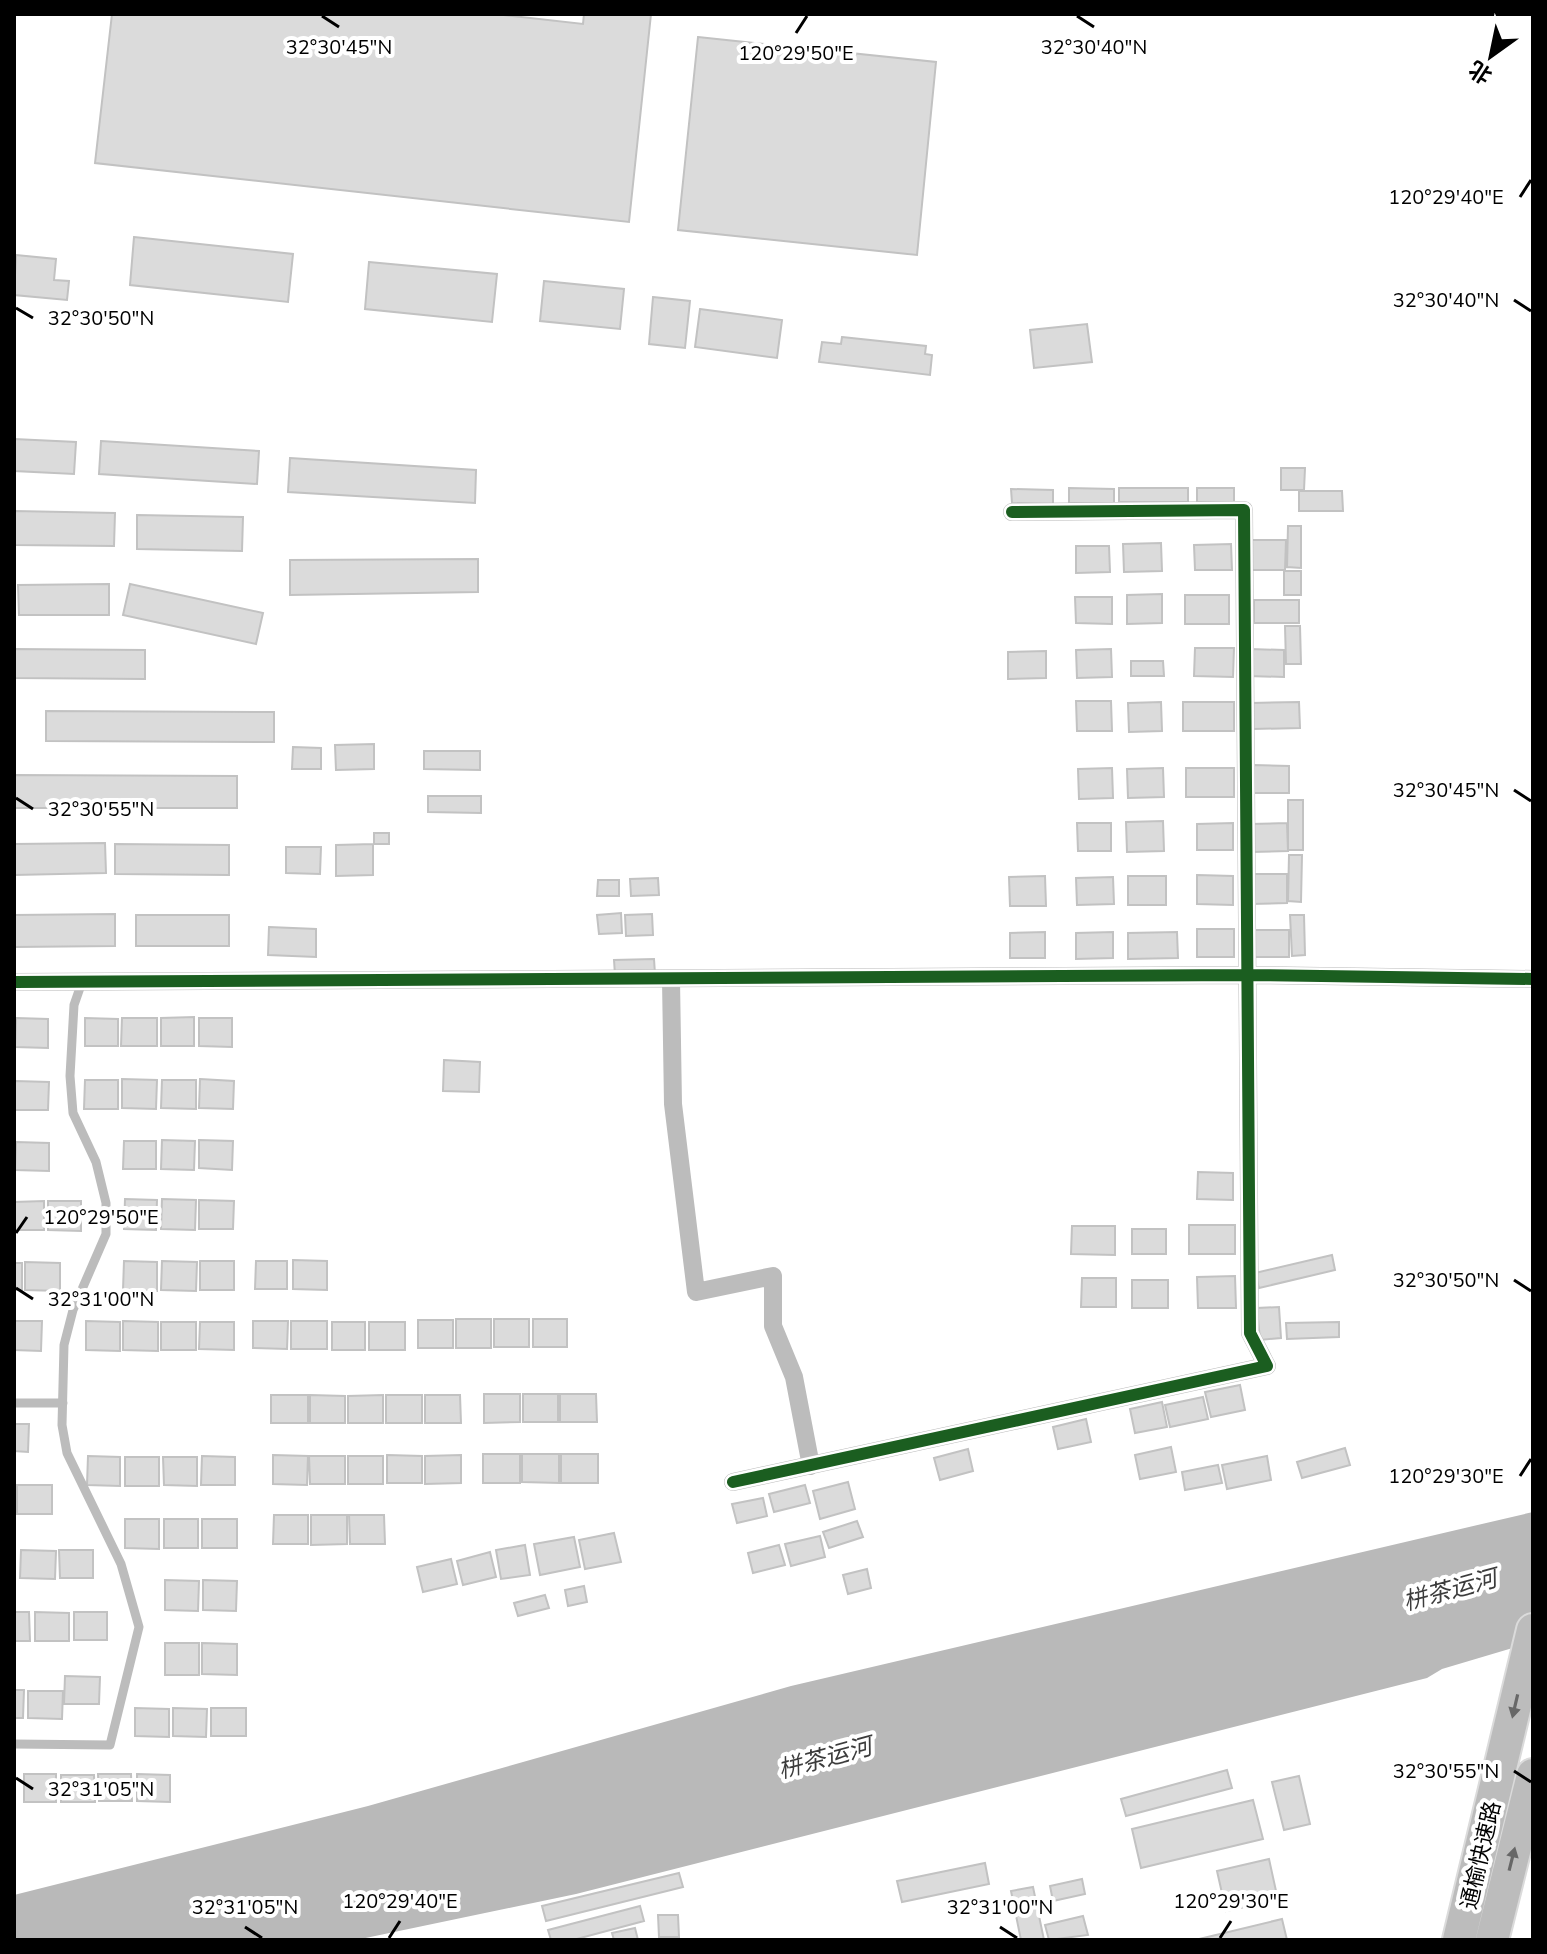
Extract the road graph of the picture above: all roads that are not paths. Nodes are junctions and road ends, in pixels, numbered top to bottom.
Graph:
1 (1012, 512) dead end
2 (1248, 975) junction
3 (1533, 979) edge
4 (671, 980) junction
5 (14, 982) edge
6 (82, 982) junction
7 (14, 1403) edge
8 (63, 1403) junction
9 (811, 1466) junction
10 (733, 1482) dead end
11 (1533, 1630) edge
12 (14, 1744) edge
13 (1533, 1775) edge
14 (1477, 1935) edge

1 - 2 street
2 - 3 street
2 - 4 street
2 - 9 street
4 - 6 street
4 - 9 street
5 - 6 street
6 - 8 lane
7 - 8 lane
8 - 12 lane
9 - 10 street
11 -> 14 highway, 通榆快速路
14 -> 13 highway, 通榆快速路

